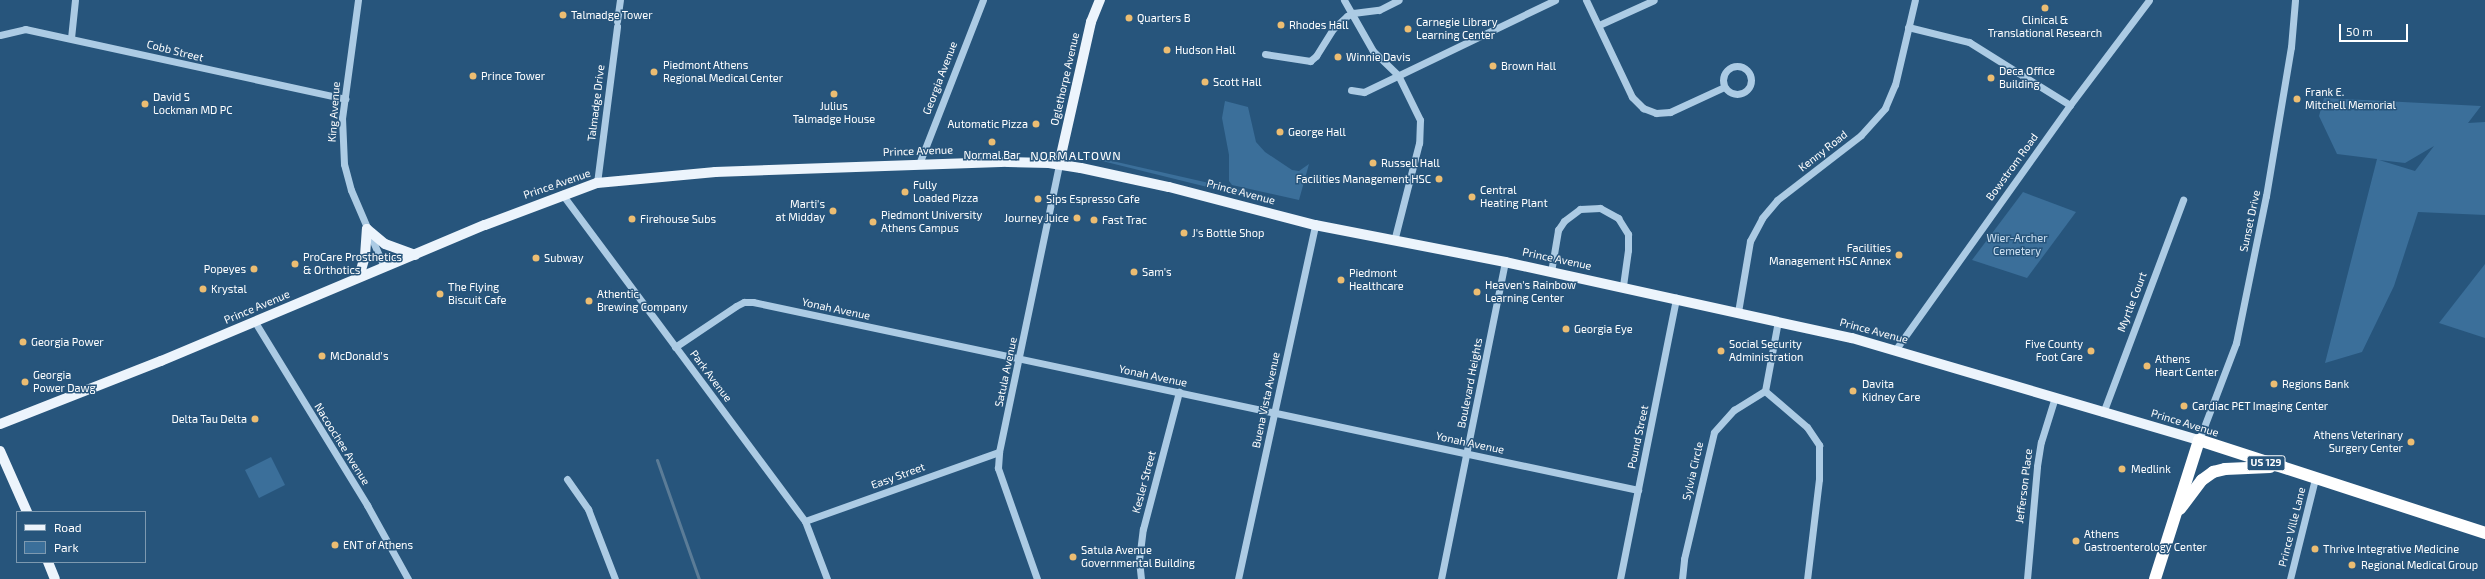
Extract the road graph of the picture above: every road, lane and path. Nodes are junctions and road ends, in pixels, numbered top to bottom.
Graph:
1 (75, 0) edge
2 (358, 0) edge
3 (620, 0) edge
4 (983, 0) edge
5 (1100, 0) edge
6 (1344, 0) edge
7 (1399, 0) edge
8 (1555, 0) edge
9 (1586, 0) edge
10 (1654, 0) edge
11 (1915, 0) edge
12 (2149, 0) edge
13 (2295, 0) edge
14 (1353, 12) junction
15 (1598, 25) junction
16 (1908, 27) junction
17 (0, 35) edge
18 (71, 38) junction
19 (1265, 54) dead end
20 (1398, 75) junction
21 (1724, 87) junction
22 (1351, 90) dead end
23 (345, 99) junction
24 (2070, 105) junction
25 (919, 164) junction
26 (1059, 164) junction
27 (597, 183) junction
28 (562, 194) junction
29 (2183, 200) dead end
30 (1315, 225) junction
31 (367, 229) junction
32 (1394, 241) junction
33 (415, 255) junction
34 (1505, 262) junction
35 (384, 267) junction
36 (1551, 272) junction
37 (359, 277) junction
38 (1623, 287) junction
39 (1676, 298) junction
40 (1738, 312) junction
41 (1778, 321) junction
42 (255, 322) junction
43 (675, 347) junction
44 (1896, 349) junction
45 (1020, 359) junction
46 (1765, 391) junction
47 (1179, 392) junction
48 (2055, 398) junction
49 (1274, 413) junction
50 (2103, 413) junction
51 (0, 424) edge
52 (2198, 440) junction
53 (0, 451) edge
54 (1000, 452) junction
55 (1468, 454) junction
56 (2277, 467) junction
57 (567, 479) dead end
58 (2315, 480) junction
59 (1638, 490) junction
60 (27, 511) edge
61 (2173, 518) junction
62 (805, 521) junction
63 (2485, 533) edge
64 (48, 563) edge
65 (55, 579) edge
66 (408, 579) edge
67 (615, 579) edge
68 (827, 579) edge
69 (1037, 579) edge
70 (1140, 579) edge
71 (1238, 579) edge
72 (1441, 579) edge
73 (1620, 579) edge
74 (1682, 579) edge
75 (1807, 579) edge
76 (2027, 579) edge
77 (2155, 579) edge
78 (2290, 579) edge

1 - 18 street
2 - 23 street, King Avenue
3 - 27 street, Talmadge Drive
4 - 25 street, Georgia Avenue
5 - 26 main road, Oglethorpe Avenue
6 - 14 street
7 - 14 street
8 - 20 street
9 - 15 street
10 - 15 street
11 - 16 street, Kenny Road
12 - 24 street, Bowstrom Road
13 - 52 street, Sunset Drive
14 - 19 street
14 - 20 street
15 - 21 street
16 - 24 street
16 - 40 street, Kenny Road
17 - 18 street, Cobb Street
18 - 23 street, Cobb Street
20 - 22 street
20 - 32 street
21 - 21 street
23 - 31 street, King Avenue
24 - 44 street, Bowstrom Road
25 - 26 main road, Prince Avenue
25 - 27 main road, Prince Avenue
26 - 30 main road, Prince Avenue
26 - 45 street, Satula Avenue
27 - 28 main road, Prince Avenue
28 - 33 main road, Prince Avenue
28 - 43 street, Park Avenue
29 - 50 street, Myrtle Court
30 - 32 main road, Prince Avenue
30 - 49 street, Buena Vista Avenue
31 - 33 main road
31 - 35 street, King Avenue
31 - 37 main road
32 - 34 main road, Prince Avenue
33 - 35 main road, Prince Avenue
34 - 36 main road, Prince Avenue
34 - 55 street, Boulevard Heights
35 - 37 main road, Prince Avenue
36 - 38 main road, Prince Avenue
36 - 38 street
37 - 42 main road, Prince Avenue
38 - 39 main road, Prince Avenue
39 - 40 main road, Prince Avenue
39 - 59 street, Pound Street
40 - 41 main road, Prince Avenue
41 - 44 main road, Prince Avenue
41 - 46 street
42 - 51 main road, Prince Avenue
42 - 66 street, Nacoochee Avenue
43 - 45 street, Yonah Avenue
43 - 62 street, Park Avenue
44 - 48 main road, Prince Avenue
45 - 47 street, Yonah Avenue
45 - 54 street, Satula Avenue
46 - 74 street, Sylvia Circle
46 - 75 street
47 - 49 street, Yonah Avenue
47 - 70 street, Kesler Street
48 - 50 main road, Prince Avenue
48 - 76 street, Jefferson Place
49 - 55 street, Yonah Avenue
49 - 71 street, Buena Vista Avenue
50 - 52 main road, Prince Avenue
52 - 56 highway, Prince Avenue / US 129
52 - 61 highway
53 - 60 main road
54 - 62 street, Easy Street
54 - 69 street, Satula Avenue
55 - 59 street, Yonah Avenue
55 - 72 street, Boulevard Heights
56 - 58 highway, Prince Avenue / US 129
56 - 61 highway
57 - 67 street
58 - 63 highway, Prince Avenue / US 129
58 - 78 street, Prince Ville Lane
59 - 73 street, Pound Street
61 - 77 highway
62 - 68 street, Park Avenue
64 - 65 main road

